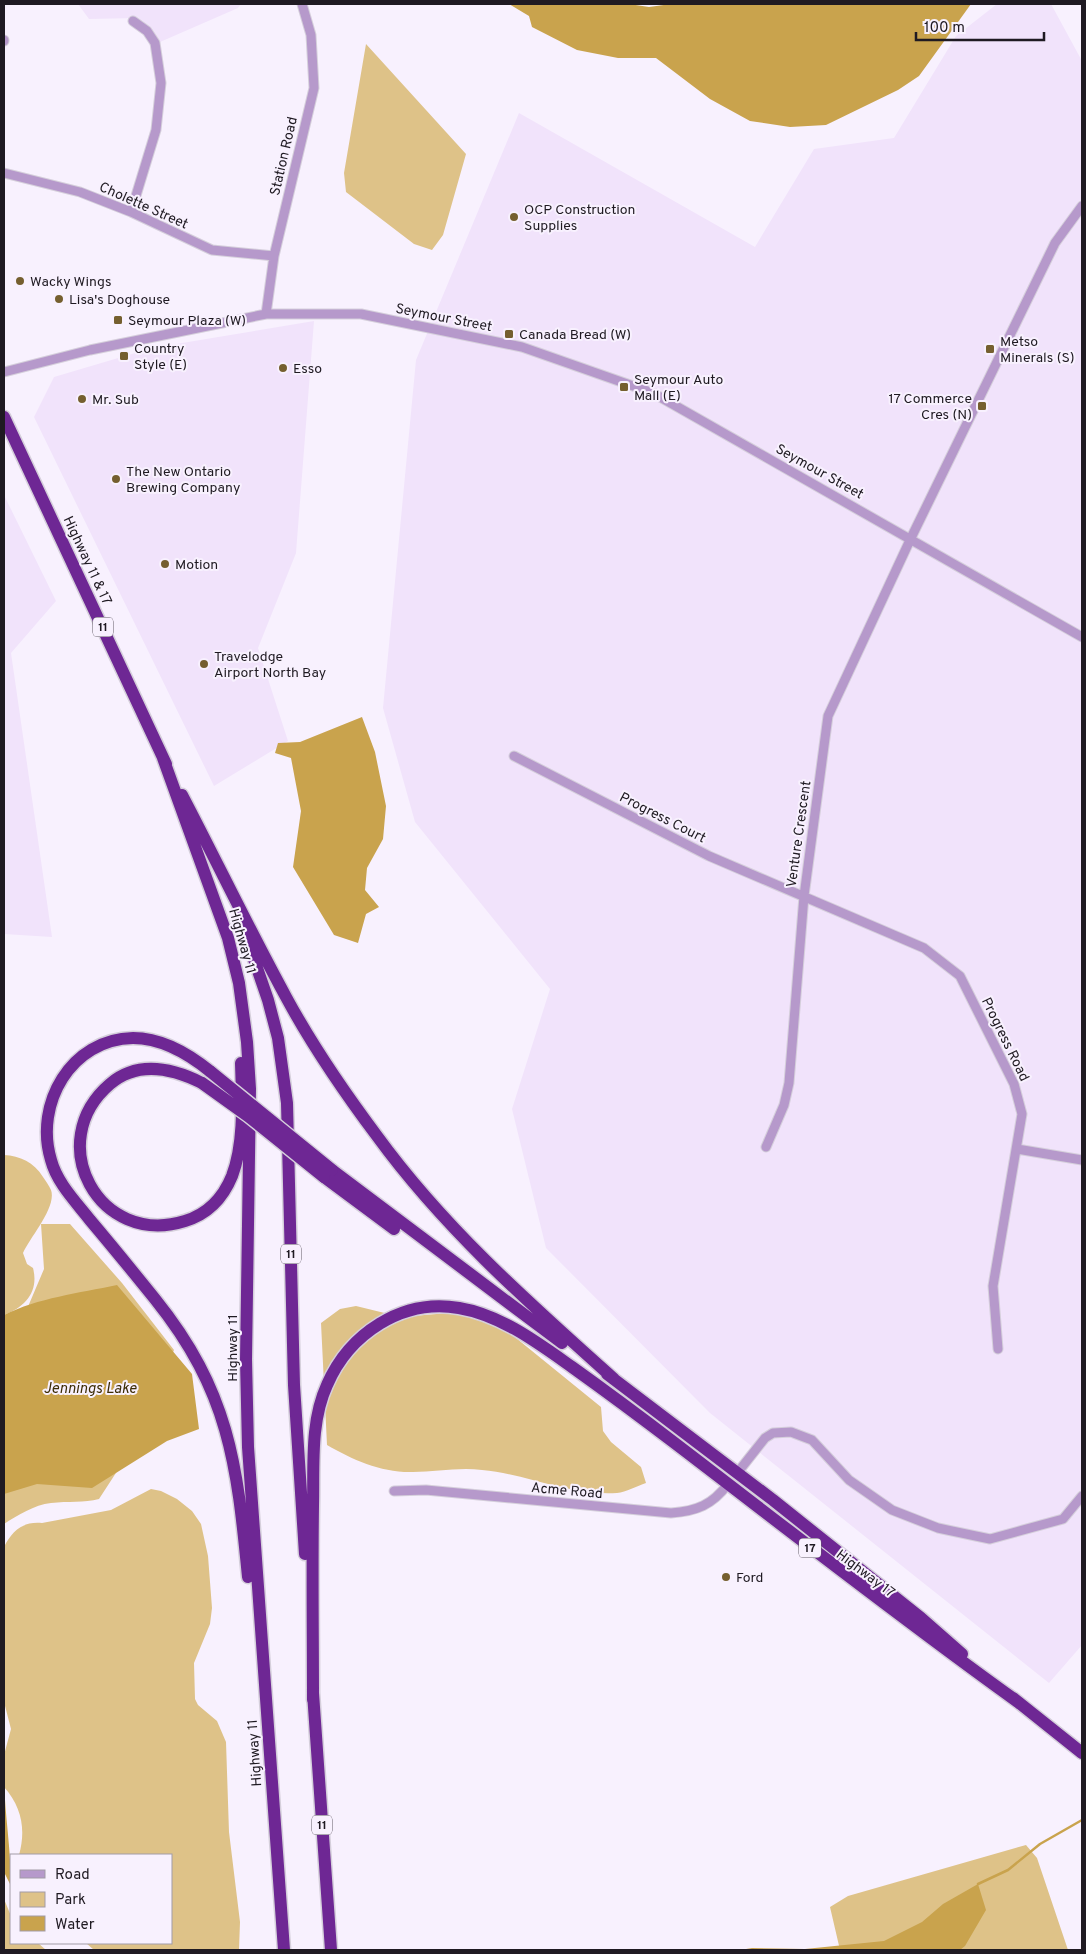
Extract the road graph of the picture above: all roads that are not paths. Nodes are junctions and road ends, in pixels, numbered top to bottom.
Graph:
1 (302, 4) edge
2 (133, 21) dead end
3 (4, 174) edge
4 (1082, 206) edge
5 (131, 212) junction
6 (274, 256) junction
7 (266, 314) junction
8 (4, 372) edge
9 (4, 417) edge
10 (911, 538) junction
11 (1082, 637) edge
12 (514, 756) dead end
13 (192, 826) junction
14 (804, 896) junction
15 (239, 983) junction
16 (766, 1147) dead end
17 (1017, 1149) junction
18 (1082, 1160) edge
19 (328, 1173) junction
20 (998, 1349) dead end
21 (614, 1378) junction
22 (604, 1390) junction
23 (738, 1472) junction
24 (728, 1484) junction
25 (394, 1492) dead end
26 (1082, 1496) edge
27 (313, 1700) junction
28 (1018, 1702) junction
29 (265, 1708) junction
30 (1082, 1753) edge
31 (284, 1950) edge
32 (331, 1950) edge

1 - 6 street, Station Road
2 - 5 street
3 - 5 street, Cholette Street
4 - 10 street, Venture Crescent
5 - 6 street, Cholette Street
6 - 7 street, Station Road
7 - 8 street, Seymour Street
7 - 10 street, Seymour Street
9 - 13 highway, Highway 11 & 17 / 11
10 - 11 street, Seymour Street
10 - 14 street, Venture Crescent
12 - 14 street, Progress Court
13 - 15 highway, Highway 11 / 11
13 - 21 highway
13 - 27 highway, Highway 11 / 11
14 - 16 street, Venture Crescent
14 - 17 street, Progress Road
15 - 19 highway, bridge
15 - 29 highway, Highway 11 / 11
17 - 18 street
17 - 20 street, Progress Road
19 - 21 highway
19 - 22 highway
19 - 29 highway, bridge
21 - 23 highway, Highway 17 / 17
22 - 24 highway, Highway 17 / 17
22 - 27 highway
23 - 24 highway
23 - 26 street
23 - 28 highway, Highway 17 / 17
24 - 25 street, Acme Road
24 - 28 highway, Highway 17 / 17
27 - 32 highway, Highway 11 / 11
28 - 30 highway, Highway 17 / 17
29 - 31 highway, Highway 11 / 11

